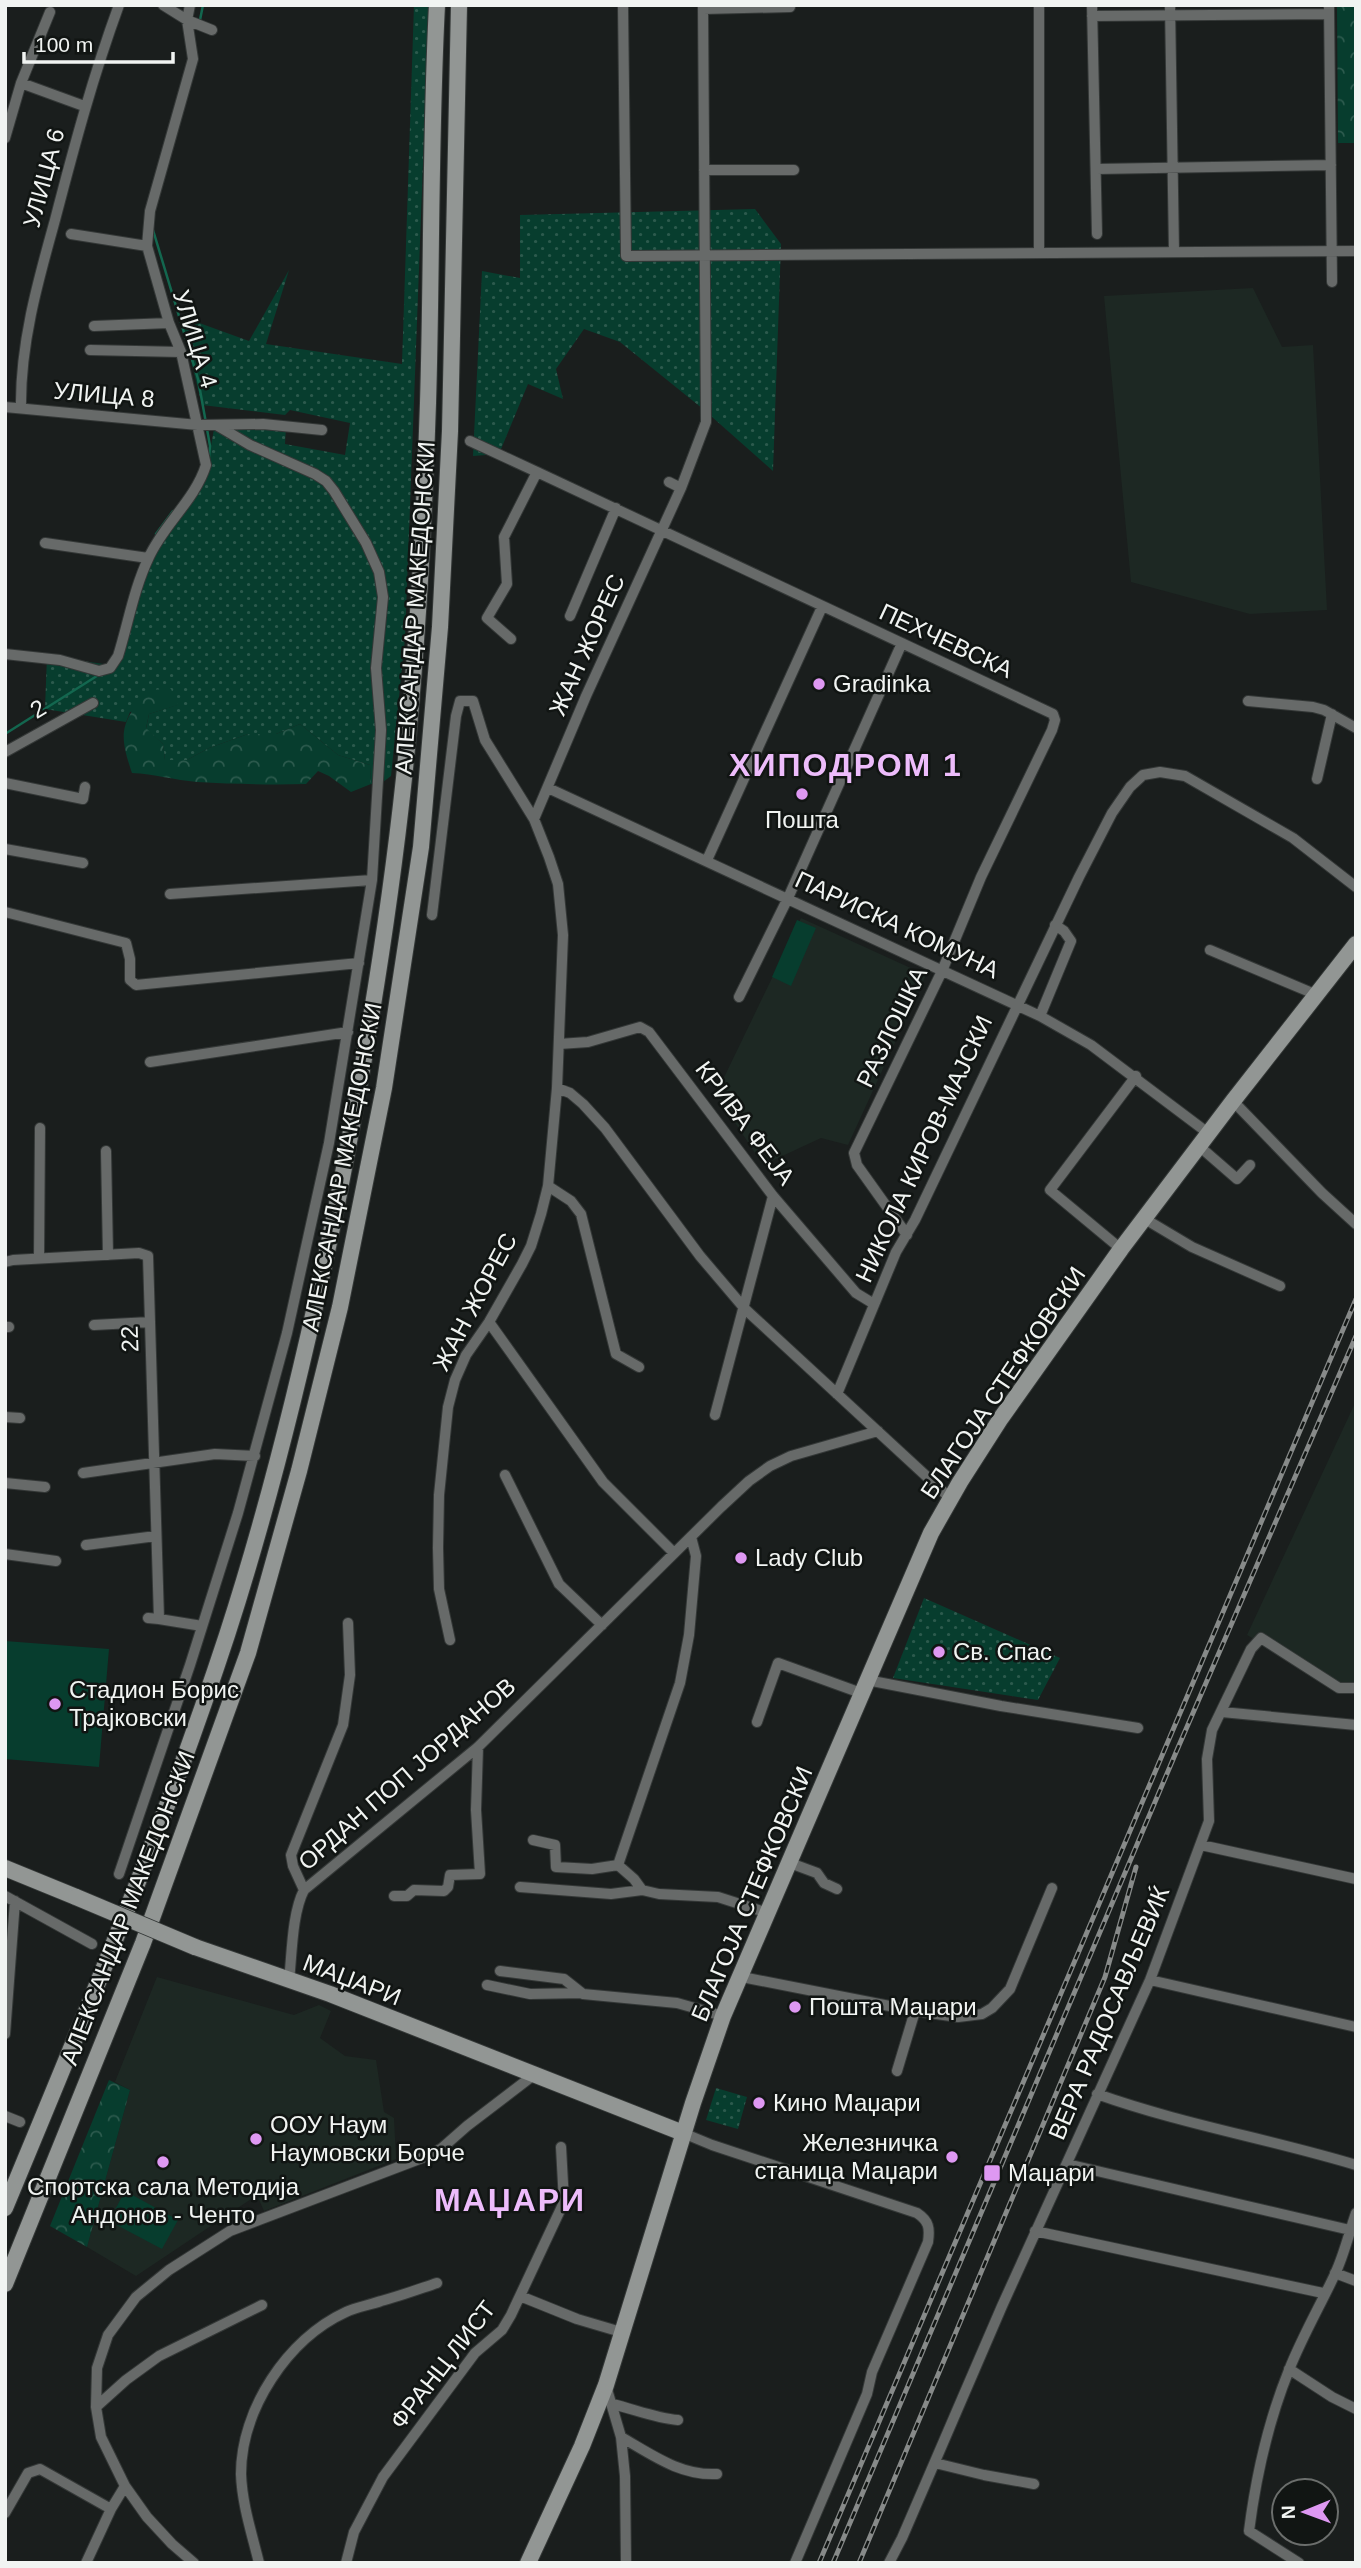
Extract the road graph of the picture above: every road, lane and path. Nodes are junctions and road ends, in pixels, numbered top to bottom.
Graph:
1 (120, 5) edge
2 (163, 5) edge
3 (190, 5) edge
4 (437, 5) edge
5 (459, 5) edge
6 (622, 5) edge
7 (1039, 5) edge
8 (703, 7) edge
9 (790, 8) dead end
10 (1329, 9) edge
11 (1170, 10) edge
12 (1092, 11) edge
13 (50, 12) dead end
14 (191, 22) junction
15 (212, 30) dead end
16 (21, 83) junction
17 (84, 106) junction
18 (5, 138) edge
19 (1331, 165) junction
20 (1172, 167) junction
21 (1096, 169) junction
22 (704, 170) junction
23 (794, 170) dead end
24 (71, 234) dead end
25 (1097, 234) dead end
26 (147, 247) junction
27 (1332, 251) junction
28 (1356, 251) edge
29 (1174, 252) junction
30 (1039, 253) junction
31 (705, 255) junction
32 (1332, 282) dead end
33 (169, 323) junction
34 (94, 326) dead end
35 (90, 350) dead end
36 (181, 352) junction
37 (5, 407) edge
38 (20, 408) junction
39 (198, 425) junction
40 (218, 426) junction
41 (322, 430) dead end
42 (470, 441) dead end
43 (537, 472) junction
44 (669, 482) dead end
45 (681, 488) junction
46 (616, 508) junction
47 (663, 529) junction
48 (45, 543) dead end
49 (148, 558) junction
50 (822, 607) junction
51 (570, 616) dead end
52 (511, 639) dead end
53 (902, 643) junction
54 (5, 654) edge
55 (1248, 701) dead end
56 (93, 703) dead end
57 (1053, 714) joint
58 (1332, 714) junction
59 (1356, 728) edge
60 (5, 752) edge
61 (1317, 779) dead end
62 (5, 783) edge
63 (85, 787) dead end
64 (548, 788) junction
65 (534, 819) junction
66 (5, 849) edge
67 (707, 860) junction
68 (83, 863) dead end
69 (372, 880) junction
70 (1356, 887) edge
71 (170, 894) dead end
72 (788, 898) junction
73 (5, 912) edge
74 (432, 915) dead end
75 (1055, 925) junction
76 (1356, 944) edge
77 (1210, 950) dead end
78 (359, 963) junction
79 (942, 971) junction
80 (1317, 995) junction
81 (739, 997) dead end
82 (1017, 1004) junction
83 (1040, 1016) junction
84 (348, 1032) junction
85 (559, 1044) junction
86 (150, 1062) dead end
87 (1136, 1076) junction
88 (557, 1088) junction
89 (1233, 1101) junction
90 (40, 1128) dead end
91 (1204, 1140) junction
92 (106, 1151) dead end
93 (1250, 1166) dead end
94 (548, 1186) junction
95 (773, 1196) junction
96 (1145, 1219) junction
97 (1356, 1224) edge
98 (906, 1235) junction
99 (1122, 1249) junction
100 (107, 1255) junction
101 (40, 1258) junction
102 (5, 1262) edge
103 (1280, 1286) dead end
104 (874, 1304) junction
105 (745, 1309) junction
106 (150, 1322) junction
107 (489, 1322) junction
108 (94, 1325) dead end
109 (639, 1367) dead end
110 (837, 1394) junction
111 (715, 1415) dead end
112 (5, 1417) edge
113 (20, 1418) dead end
114 (878, 1431) junction
115 (255, 1457) junction
116 (156, 1462) junction
117 (83, 1473) dead end
118 (505, 1475) dead end
119 (5, 1483) edge
120 (46, 1487) dead end
121 (950, 1499) junction
122 (156, 1536) junction
123 (691, 1537) junction
124 (86, 1545) dead end
125 (674, 1553) junction
126 (5, 1554) edge
127 (56, 1561) dead end
128 (348, 1623) dead end
129 (602, 1625) junction
130 (202, 1626) junction
131 (450, 1640) dead end
132 (864, 1686) junction
133 (1356, 1688) edge
134 (1222, 1712) junction
135 (757, 1722) dead end
136 (1356, 1725) edge
137 (1138, 1728) dead end
138 (478, 1747) junction
139 (533, 1840) dead end
140 (1202, 1845) junction
141 (790, 1863) junction
142 (618, 1865) junction
143 (5, 1868) edge
144 (119, 1874) dead end
145 (1356, 1879) edge
146 (520, 1887) dead end
147 (1052, 1888) dead end
148 (837, 1889) dead end
149 (642, 1890) junction
150 (304, 1891) junction
151 (394, 1896) dead end
152 (10, 1898) edge
153 (768, 1913) junction
154 (92, 1944) dead end
155 (500, 1971) dead end
156 (742, 1977) junction
157 (1150, 1980) junction
158 (289, 1981) junction
159 (7, 1984) edge
160 (487, 1985) dead end
161 (582, 1993) junction
162 (915, 2011) junction
163 (6, 2017) edge
164 (723, 2017) junction
165 (1356, 2027) edge
166 (5, 2034) edge
167 (897, 2071) dead end
168 (535, 2074) junction
169 (1097, 2094) junction
170 (693, 2103) junction
171 (5, 2116) edge
172 (20, 2122) dead end
173 (652, 2122) junction
174 (683, 2133) junction
175 (561, 2147) dead end
176 (676, 2158) junction
177 (1067, 2164) junction
178 (1356, 2165) edge
179 (5, 2208) edge
180 (1354, 2221) edge
181 (1035, 2231) junction
182 (1335, 2273) junction
183 (1356, 2281) edge
184 (437, 2283) dead end
185 (5, 2284) edge
186 (1323, 2293) junction
187 (520, 2296) junction
188 (262, 2305) dead end
189 (621, 2332) junction
190 (1289, 2369) junction
191 (606, 2385) junction
192 (612, 2404) junction
193 (96, 2407) junction
194 (1356, 2409) edge
195 (678, 2420) dead end
196 (621, 2437) junction
197 (935, 2463) junction
198 (717, 2474) dead end
199 (1034, 2484) dead end
200 (125, 2486) junction
201 (111, 2509) junction
202 (5, 2513) edge
203 (894, 2562) edge
204 (86, 2563) edge
205 (194, 2563) edge
206 (259, 2563) edge
207 (346, 2563) edge
208 (527, 2563) edge
209 (626, 2563) edge
210 (795, 2563) edge
211 (1299, 2563) edge

1 - 17 street, УЛИЦА 6
2 - 14 street
3 - 14 street, УЛИЦА 4
4 - 179 street, АЛЕКСАНДАР МАКЕДОНСКИ
5 - 185 street, АЛЕКСАНДАР МАКЕДОНСКИ
6 - 31 street
7 - 30 street
8 - 9 street
8 - 22 street
10 - 11 street
10 - 19 street
11 - 12 street
11 - 20 street
12 - 21 street
13 - 16 street
14 - 15 street
14 - 26 street, УЛИЦА 4
16 - 17 street
16 - 18 street
17 - 38 street, УЛИЦА 6
19 - 20 street
19 - 27 street
20 - 21 street
20 - 29 street
21 - 25 street
22 - 23 street
22 - 31 street
24 - 26 street
26 - 33 street, УЛИЦА 4
27 - 28 street
27 - 29 street
27 - 32 street
29 - 30 street
30 - 31 street
31 - 45 street, ЖАН ЖОРЕС
33 - 34 street
33 - 36 street, УЛИЦА 4
35 - 36 street
36 - 39 street, УЛИЦА 4
37 - 38 street, УЛИЦА 8
38 - 39 street, УЛИЦА 8
39 - 40 street, УЛИЦА 8
39 - 49 street, УЛИЦА 4
40 - 41 street, УЛИЦА 8
40 - 69 street
42 - 43 street, ПЕХЧЕВСКА
43 - 46 street, ПЕХЧЕВСКА
43 - 52 street
44 - 45 street
45 - 47 street, ЖАН ЖОРЕС
46 - 47 street, ПЕХЧЕВСКА
46 - 51 street
47 - 50 street, ПЕХЧЕВСКА
47 - 64 street, ЖАН ЖОРЕС
48 - 49 street
49 - 54 street, УЛИЦА 4
50 - 53 street, ПЕХЧЕВСКА
50 - 67 street
53 - 57 street, ПЕХЧЕВСКА
53 - 72 street
55 - 58 street
56 - 60 street, 2
57 - 79 street, РАЗЛОШКА
58 - 59 street
58 - 61 street
62 - 63 street
64 - 65 street, ЖАН ЖОРЕС
64 - 67 street, ПАРИСКА КОМУНА
65 - 74 street, ЖАН ЖОРЕС
65 - 85 street, ЖАН ЖОРЕС
66 - 68 street
67 - 72 street, ПАРИСКА КОМУНА
69 - 71 street
69 - 78 street
70 - 75 street, НИКОЛА КИРОВ-МАЈСКИ
72 - 79 street, ПАРИСКА КОМУНА
72 - 81 street
73 - 78 street
75 - 82 street, НИКОЛА КИРОВ-МАЈСКИ
75 - 83 street
76 - 80 street, БЛАГОЈА СТЕФКОВСКИ
77 - 80 street
78 - 84 street
79 - 82 street, ПАРИСКА КОМУНА
79 - 98 street, РАЗЛОШКА
80 - 89 street, БЛАГОЈА СТЕФКОВСКИ
82 - 83 street, ПАРИСКА КОМУНА
82 - 98 street, НИКОЛА КИРОВ-МАЈСКИ
83 - 87 street, ПАРИСКА КОМУНА
84 - 86 street
84 - 115 street
85 - 88 street, ЖАН ЖОРЕС
85 - 95 street, КРИВА ФЕЈА
87 - 91 street, ПАРИСКА КОМУНА
87 - 99 street
88 - 94 street, ЖАН ЖОРЕС
88 - 105 street
89 - 91 street, БЛАГОЈА СТЕФКОВСКИ
89 - 97 street
90 - 101 street
91 - 93 street, ПАРИСКА КОМУНА
91 - 96 street, БЛАГОЈА СТЕФКОВСКИ
92 - 100 street
94 - 107 street, ЖАН ЖОРЕС
94 - 109 street
95 - 104 street, КРИВА ФЕЈА
95 - 105 street
96 - 99 street, БЛАГОЈА СТЕФКОВСКИ
96 - 103 street
98 - 104 street, НИКОЛА КИРОВ-МАЈСКИ
99 - 121 street, БЛАГОЈА СТЕФКОВСКИ
100 - 101 street, 22
100 - 106 street, 22
101 - 102 street, 22
104 - 110 street, НИКОЛА КИРОВ-МАЈСКИ
105 - 110 street
105 - 111 street
106 - 108 street
106 - 116 street, 22
107 - 125 street
107 - 131 street, ЖАН ЖОРЕС
110 - 114 street
112 - 113 street
114 - 121 street
114 - 123 street, ОРДАН ПОП ЈОРДАНОВ
115 - 116 street
115 - 130 street
116 - 117 street
116 - 122 street, 22
118 - 129 street
119 - 120 street
121 - 132 street, БЛАГОЈА СТЕФКОВСКИ
122 - 124 street
122 - 130 street, 22
123 - 125 street, ОРДАН ПОП ЈОРДАНОВ
123 - 142 street
125 - 129 street, ОРДАН ПОП ЈОРДАНОВ
126 - 127 street
128 - 150 street
129 - 138 street, ОРДАН ПОП ЈОРДАНОВ
130 - 144 street
132 - 135 street
132 - 137 street
132 - 141 street, БЛАГОЈА СТЕФКОВСКИ
133 - 134 street, ВЕРА РАДОСАВЉЕВИЌ
134 - 136 street
134 - 140 street, ВЕРА РАДОСАВЉЕВИЌ
138 - 150 street, ОРДАН ПОП ЈОРДАНОВ
138 - 151 street
139 - 142 street
140 - 145 street
140 - 157 street, ВЕРА РАДОСАВЉЕВИЌ
141 - 148 street
141 - 153 street, БЛАГОЈА СТЕФКОВСКИ
142 - 149 street
143 - 158 street, МАЏАРИ, bridge
146 - 149 street
147 - 162 street
149 - 153 street
150 - 158 street, ОРДАН ПОП ЈОРДАНОВ
152 - 154 street
152 - 159 street
153 - 156 street, БЛАГОЈА СТЕФКОВСКИ
155 - 161 street
156 - 162 street
156 - 164 street, БЛАГОЈА СТЕФКОВСКИ
157 - 165 street
157 - 169 street, ВЕРА РАДОСАВЉЕВИЌ
158 - 168 street, МАЏАРИ
159 - 163 street
160 - 161 street
161 - 164 street
162 - 167 street
163 - 166 street
164 - 170 street, БЛАГОЈА СТЕФКОВСКИ
168 - 173 street, МАЏАРИ
168 - 193 street
169 - 177 street, ВЕРА РАДОСАВЉЕВИЌ
169 - 178 street
170 - 173 street
170 - 174 street, БЛАГОЈА СТЕФКОВСКИ
171 - 172 street
173 - 174 street, МАЏАРИ
173 - 176 street
174 - 176 street, БЛАГОЈА СТЕФКОВСКИ
174 - 210 street
175 - 187 street, ФРАНЦ ЛИСТ
176 - 189 street, БЛАГОЈА СТЕФКОВСКИ
177 - 180 street
177 - 181 street, ВЕРА РАДОСАВЉЕВИЌ
180 - 182 street
181 - 186 street
181 - 197 street, ВЕРА РАДОСАВЉЕВИЌ
182 - 183 street
182 - 186 street
184 - 206 street
186 - 190 street
187 - 189 street
187 - 207 street, ФРАНЦ ЛИСТ
188 - 193 street
189 - 191 street, БЛАГОЈА СТЕФКОВСКИ
190 - 194 street
190 - 211 street
191 - 192 street
191 - 208 street, БЛАГОЈА СТЕФКОВСКИ
192 - 195 street
192 - 196 street
193 - 200 street
196 - 198 street
196 - 209 street
197 - 199 street
197 - 203 street, ВЕРА РАДОСАВЉЕВИЌ
200 - 201 street
200 - 205 street
201 - 202 street
201 - 204 street

